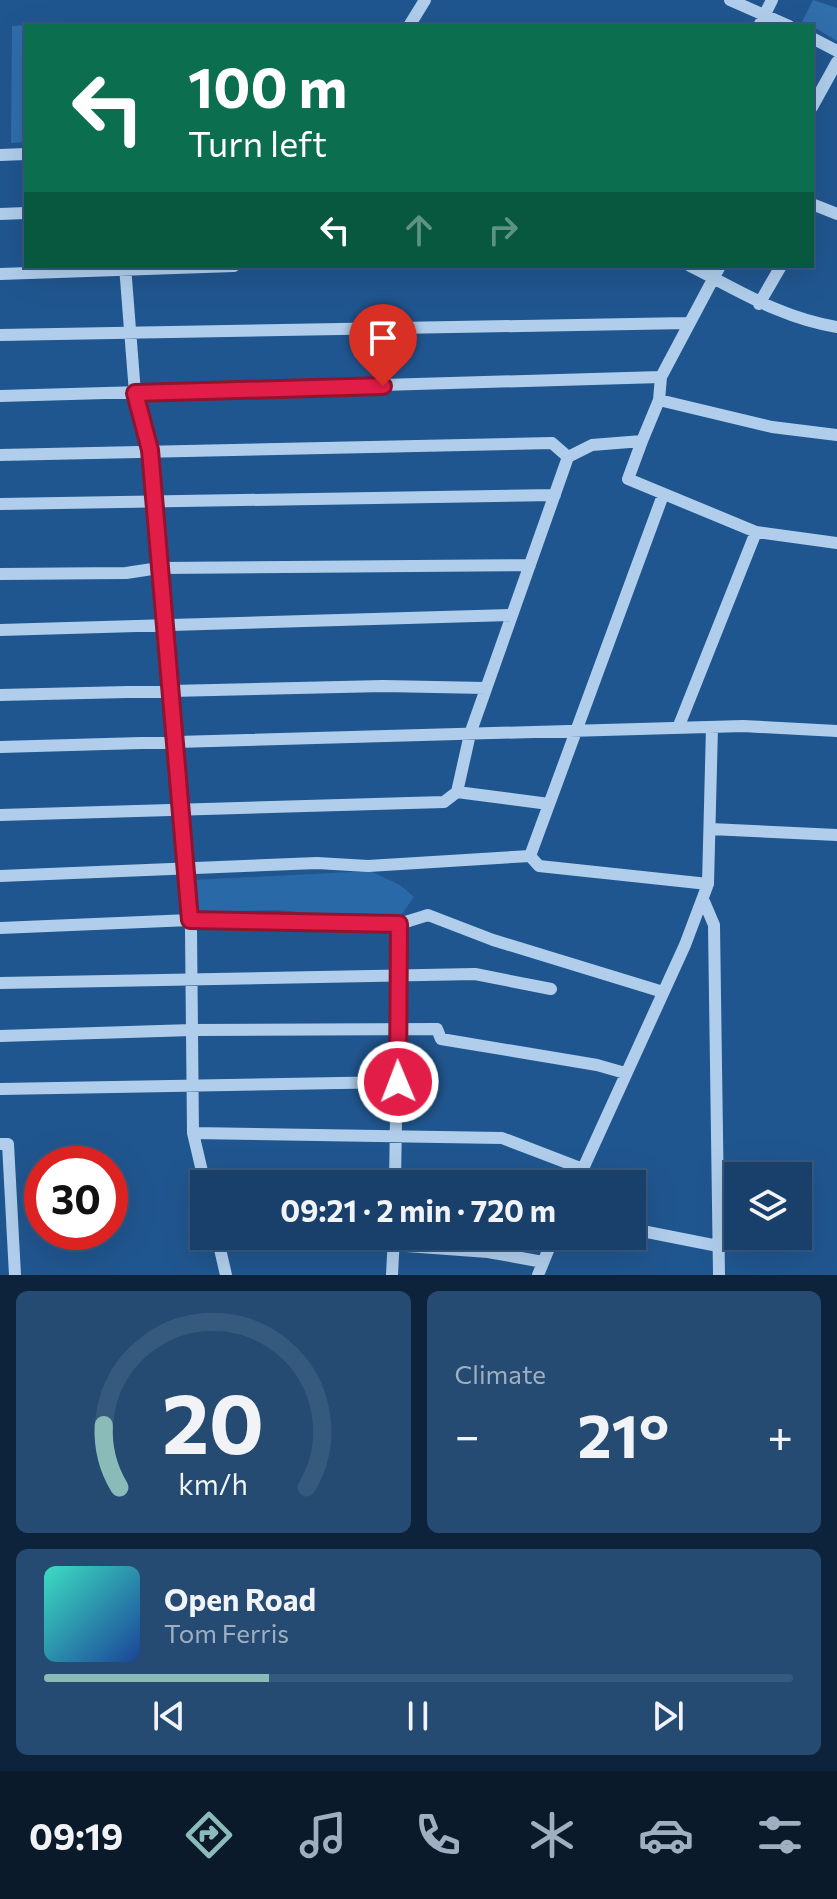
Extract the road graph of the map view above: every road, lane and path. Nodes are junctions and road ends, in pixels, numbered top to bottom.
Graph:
1 (425, 0) edge
2 (730, 0) edge
3 (772, 0) edge
4 (766, 14) junction
5 (410, 24) edge
6 (760, 24) edge
7 (785, 24) edge
8 (814, 39) edge
9 (837, 51) edge
10 (837, 62) edge
11 (814, 103) edge
12 (24, 154) edge
13 (0, 155) edge
14 (814, 207) edge
15 (24, 213) edge
16 (0, 214) edge
17 (837, 214) edge
18 (125, 268) edge
19 (780, 268) edge
20 (717, 272) edge
21 (0, 274) edge
22 (759, 304) junction
23 (688, 323) junction
24 (837, 327) edge
25 (132, 332) junction
26 (0, 335) edge
27 (661, 377) junction
28 (135, 393) junction
29 (0, 396) edge
30 (659, 400) junction
31 (837, 435) edge
32 (642, 441) junction
33 (150, 450) junction
34 (0, 455) edge
35 (568, 457) junction
36 (555, 495) junction
37 (663, 495) junction
38 (154, 502) junction
39 (0, 504) edge
40 (756, 532) junction
41 (837, 543) edge
42 (530, 565) junction
43 (159, 568) junction
44 (0, 574) edge
45 (512, 615) junction
46 (165, 625) junction
47 (0, 630) edge
48 (486, 688) junction
49 (171, 690) junction
50 (0, 695) edge
51 (712, 727) junction
52 (678, 728) junction
53 (576, 731) junction
54 (837, 731) edge
55 (470, 734) junction
56 (175, 742) junction
57 (0, 747) edge
58 (457, 792) junction
59 (549, 804) junction
60 (181, 809) junction
61 (0, 815) edge
62 (710, 829) junction
63 (837, 835) edge
64 (530, 856) junction
65 (186, 870) junction
66 (0, 876) edge
67 (708, 884) junction
68 (703, 899) junction
69 (190, 920) junction
70 (399, 924) junction
71 (0, 928) edge
72 (397, 974) junction
73 (192, 979) junction
74 (0, 983) edge
75 (551, 989) dead end
76 (663, 992) junction
77 (398, 1029) junction
78 (192, 1030) junction
79 (0, 1036) edge
80 (625, 1073) junction
81 (398, 1082) junction
82 (193, 1086) junction
83 (0, 1089) edge
84 (193, 1133) junction
85 (397, 1138) junction
86 (0, 1144) edge
87 (583, 1169) joint
88 (202, 1170) edge
89 (396, 1170) edge
90 (5, 1185) edge
91 (646, 1232) edge
92 (6, 1236) edge
93 (718, 1246) junction
94 (220, 1250) edge
95 (393, 1250) edge
96 (472, 1250) edge
97 (548, 1250) edge
98 (543, 1262) junction
99 (15, 1275) edge
100 (226, 1275) edge
101 (392, 1275) edge
102 (538, 1275) edge
103 (719, 1275) edge

1 - 5 street
2 - 4 street
3 - 4 street
4 - 6 street
4 - 7 street
8 - 9 street
10 - 11 street
12 - 13 street
14 - 17 street
15 - 16 street
18 - 21 street
18 - 25 street
19 - 22 street
20 - 22 street
20 - 23 street
22 - 24 street
23 - 25 street
23 - 27 street
25 - 26 street
25 - 28 street
27 - 28 street
27 - 30 street
28 - 29 street
28 - 33 street
30 - 31 street
30 - 32 street
32 - 35 street
32 - 37 street
33 - 34 street
33 - 35 street
33 - 38 street
35 - 36 street
36 - 38 street
36 - 42 street
37 - 40 street
37 - 53 street
38 - 39 street
38 - 43 street
40 - 41 street
40 - 52 street
42 - 43 street
42 - 45 street
43 - 44 street
43 - 46 street
45 - 46 street
45 - 48 street
46 - 47 street
46 - 49 street
48 - 49 street
48 - 55 street
49 - 50 street
49 - 56 street
51 - 52 street
51 - 54 street
51 - 62 street
52 - 53 street
53 - 55 street
53 - 59 street
55 - 56 street
55 - 58 street
56 - 57 street
56 - 60 street
58 - 59 street
58 - 60 street
59 - 64 street
60 - 61 street
60 - 65 street
62 - 63 street
62 - 67 street
64 - 65 street
64 - 67 street
65 - 66 street
65 - 69 street
67 - 68 street
68 - 76 street
68 - 93 street
69 - 70 street
69 - 71 street
69 - 73 street
70 - 72 street
70 - 76 street
72 - 73 street
72 - 75 street
72 - 77 street
73 - 74 street
73 - 78 street
76 - 80 street
77 - 78 street
77 - 80 street
77 - 81 street
78 - 79 street
78 - 82 street
80 - 87 street
81 - 82 street
81 - 85 street
82 - 83 street
82 - 84 street
84 - 85 street
84 - 88 street
85 - 87 street
85 - 89 street
86 - 90 street
90 - 92 street
91 - 93 street
92 - 99 street
93 - 103 street
94 - 100 street
95 - 101 street
96 - 98 street
97 - 98 street
98 - 102 street

